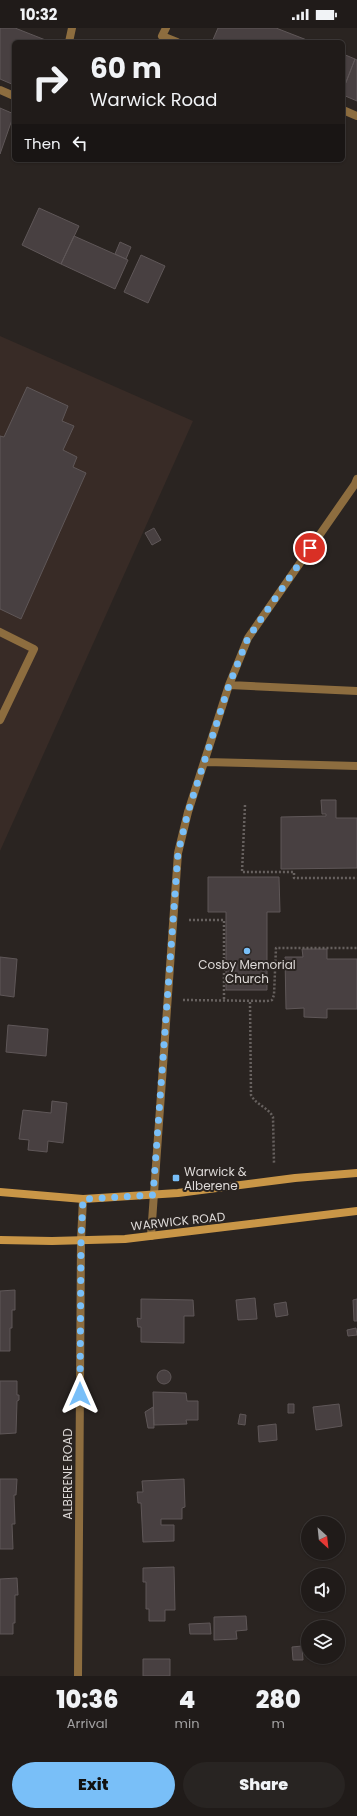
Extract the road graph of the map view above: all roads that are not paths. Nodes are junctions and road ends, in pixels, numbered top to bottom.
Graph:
1 (72, 28) edge
2 (166, 28) edge
3 (69, 40) edge
4 (172, 40) edge
5 (0, 90) edge
6 (12, 95) edge
7 (345, 111) edge
8 (357, 116) edge
9 (357, 479) edge
10 (0, 632) edge
11 (229, 685) junction
12 (357, 691) edge
13 (0, 720) edge
14 (206, 762) junction
15 (357, 766) edge
16 (357, 1173) edge
17 (0, 1192) edge
18 (153, 1195) junction
19 (83, 1199) junction
20 (357, 1211) edge
21 (151, 1236) junction
22 (0, 1240) edge
23 (81, 1240) junction
24 (78, 1676) edge

1 - 3 street
2 - 4 street
5 - 6 street
7 - 8 street
9 - 11 street
10 - 13 street
11 - 12 street
11 - 14 street
14 - 15 street
14 - 18 street
16 - 18 main road
17 - 19 main road
18 - 19 main road
18 - 21 street
19 - 23 street, ALBERENE ROAD
20 - 21 main road, WARWICK ROAD
21 - 23 main road, WARWICK ROAD
22 - 23 main road, WARWICK ROAD
23 - 24 street, ALBERENE ROAD

